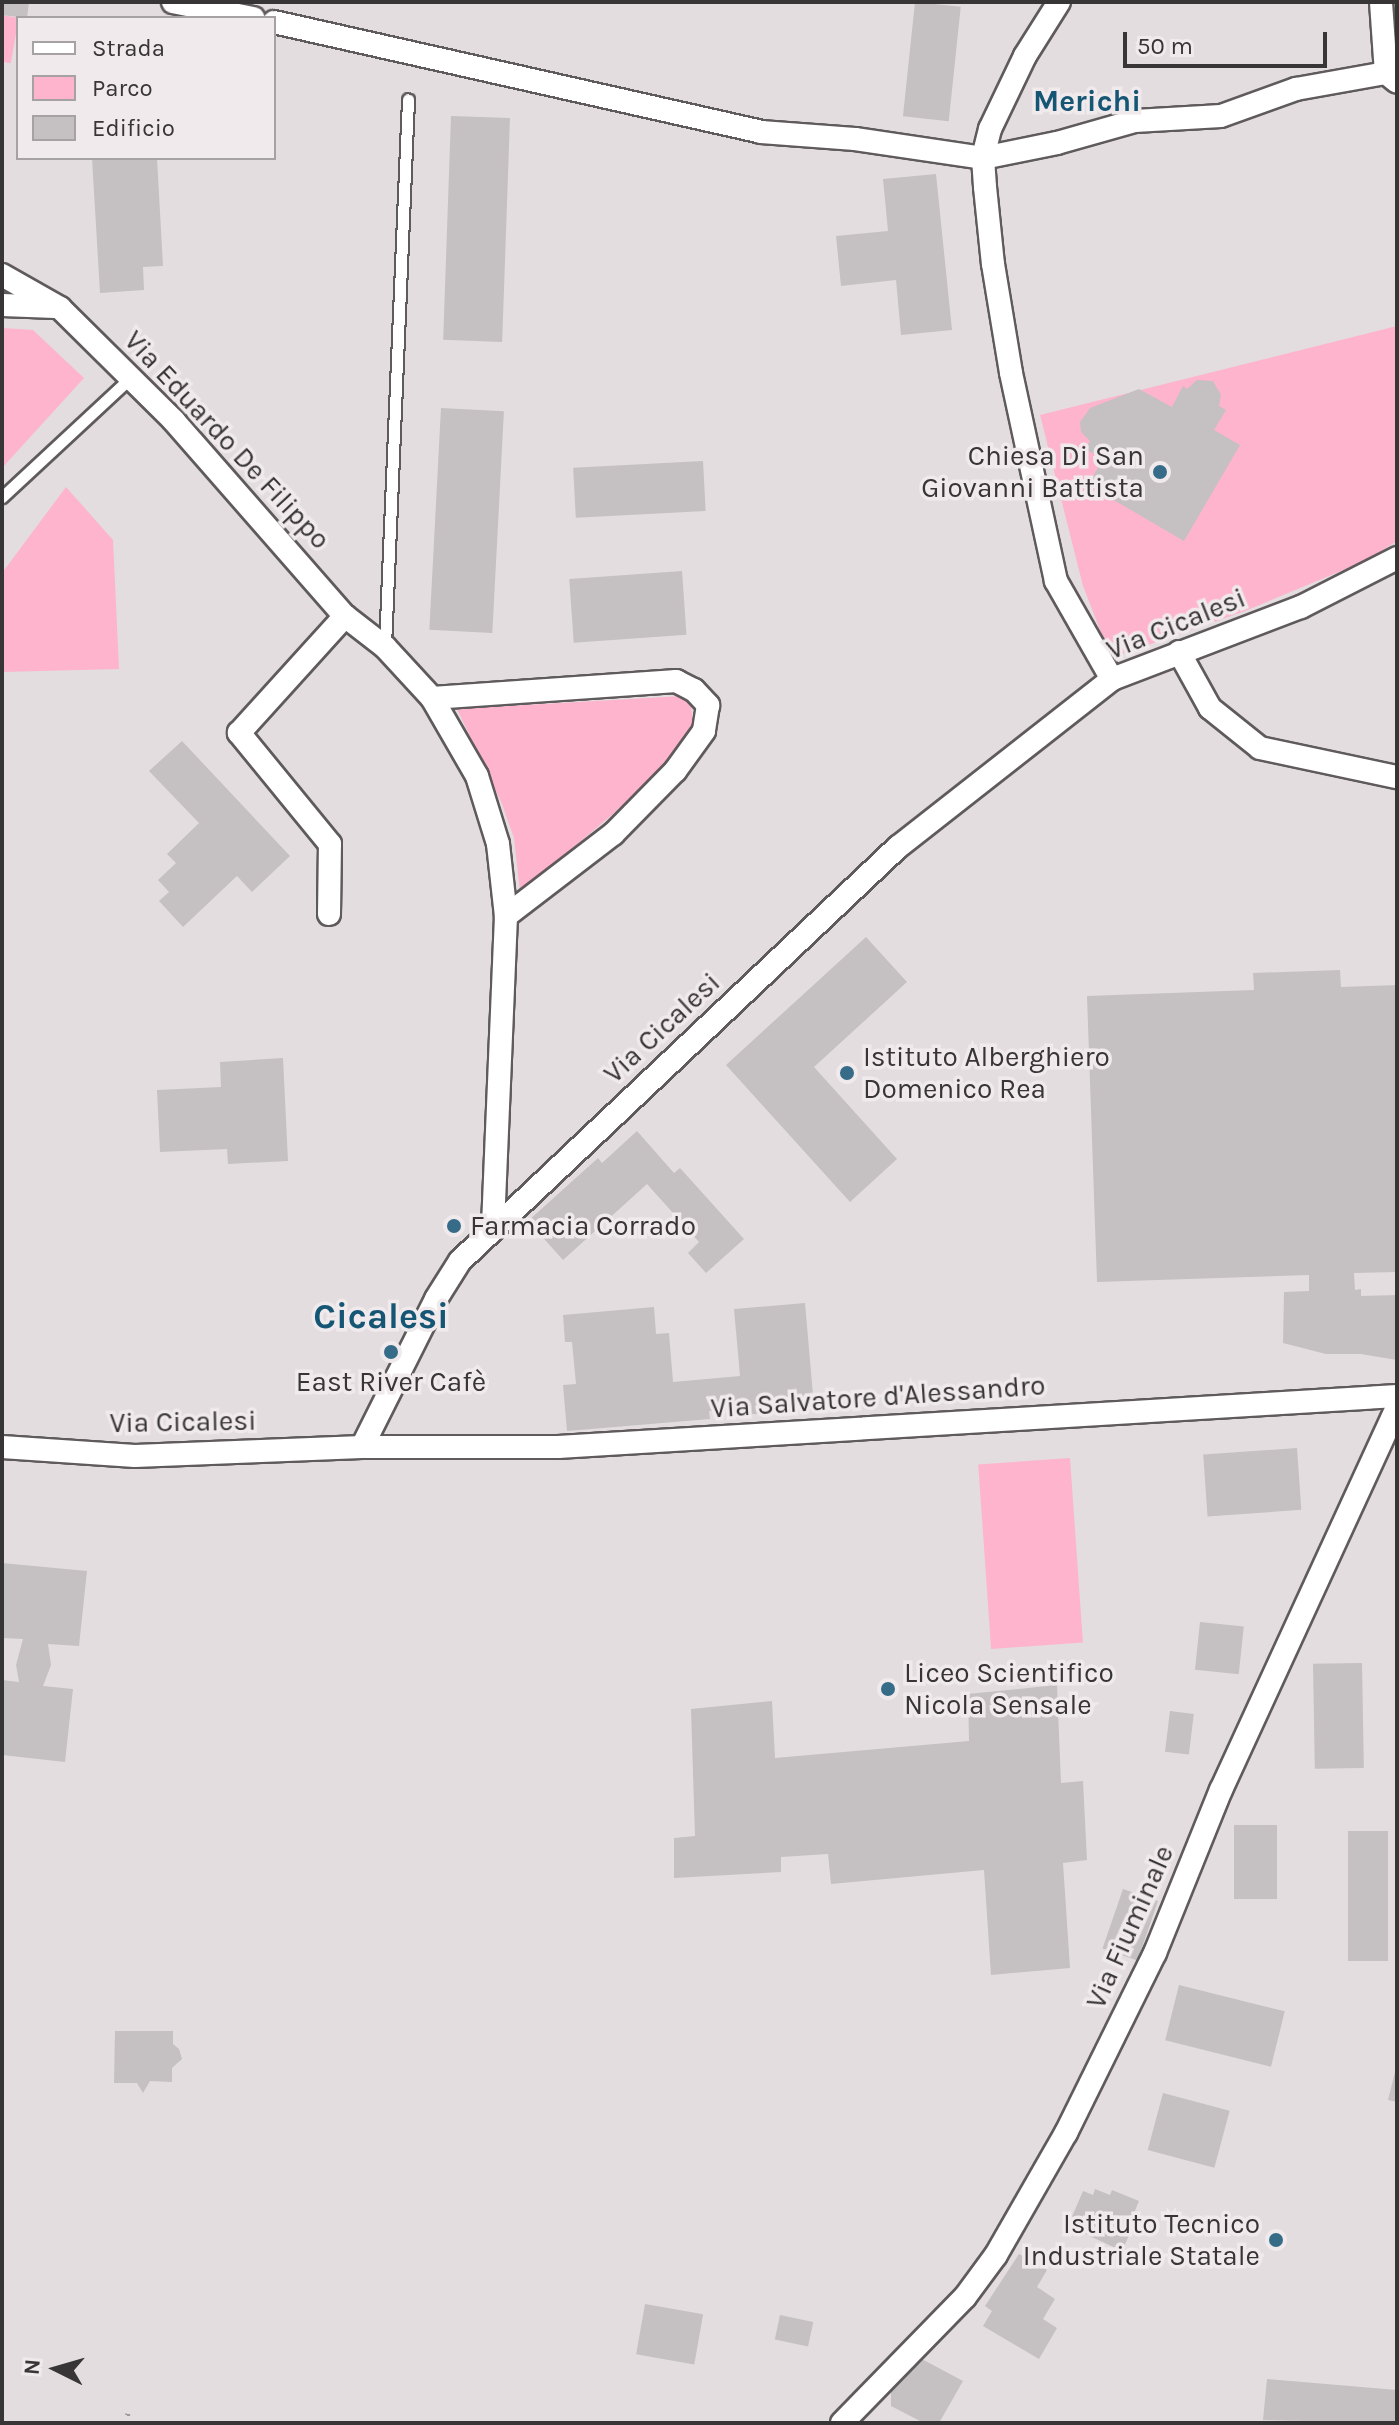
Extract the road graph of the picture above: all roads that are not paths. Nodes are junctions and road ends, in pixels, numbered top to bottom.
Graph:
1 (173, 2) edge
2 (1059, 2) edge
3 (1381, 2) edge
4 (243, 16) edge
5 (276, 22) edge
6 (1392, 77) edge
7 (408, 99) dead end
8 (983, 158) junction
9 (2, 275) edge
10 (2, 305) edge
11 (60, 308) junction
12 (131, 376) junction
13 (2, 497) edge
14 (1397, 558) edge
15 (345, 616) junction
16 (385, 647) junction
17 (1179, 652) junction
18 (1112, 679) junction
19 (432, 698) junction
20 (1397, 777) edge
21 (329, 914) dead end
22 (506, 916) junction
23 (493, 1227) junction
24 (1397, 1396) edge
25 (1397, 1408) edge
26 (2, 1447) edge
27 (362, 1447) junction
28 (842, 2423) edge

1 - 4 street
2 - 8 street
3 - 6 street
5 - 8 street
6 - 8 street
7 - 16 lane
8 - 18 street
9 - 11 street, Via Eduardo De Filippo
10 - 11 street
11 - 12 street, Via Eduardo De Filippo
12 - 13 lane
12 - 15 street, Via Eduardo De Filippo
14 - 17 street, Via Cicalesi
15 - 16 street, Via Eduardo De Filippo
15 - 21 street
16 - 19 street, Via Eduardo De Filippo
17 - 18 street, Via Cicalesi
17 - 20 street
18 - 23 street, Via Cicalesi
19 - 22 street, Via Eduardo De Filippo
19 - 22 street
22 - 23 street, Via Eduardo De Filippo
23 - 27 street, Via Cicalesi
24 - 27 street, Via Salvatore d'Alessandro
25 - 28 street, Via Fiuminale
26 - 27 street, Via Cicalesi

